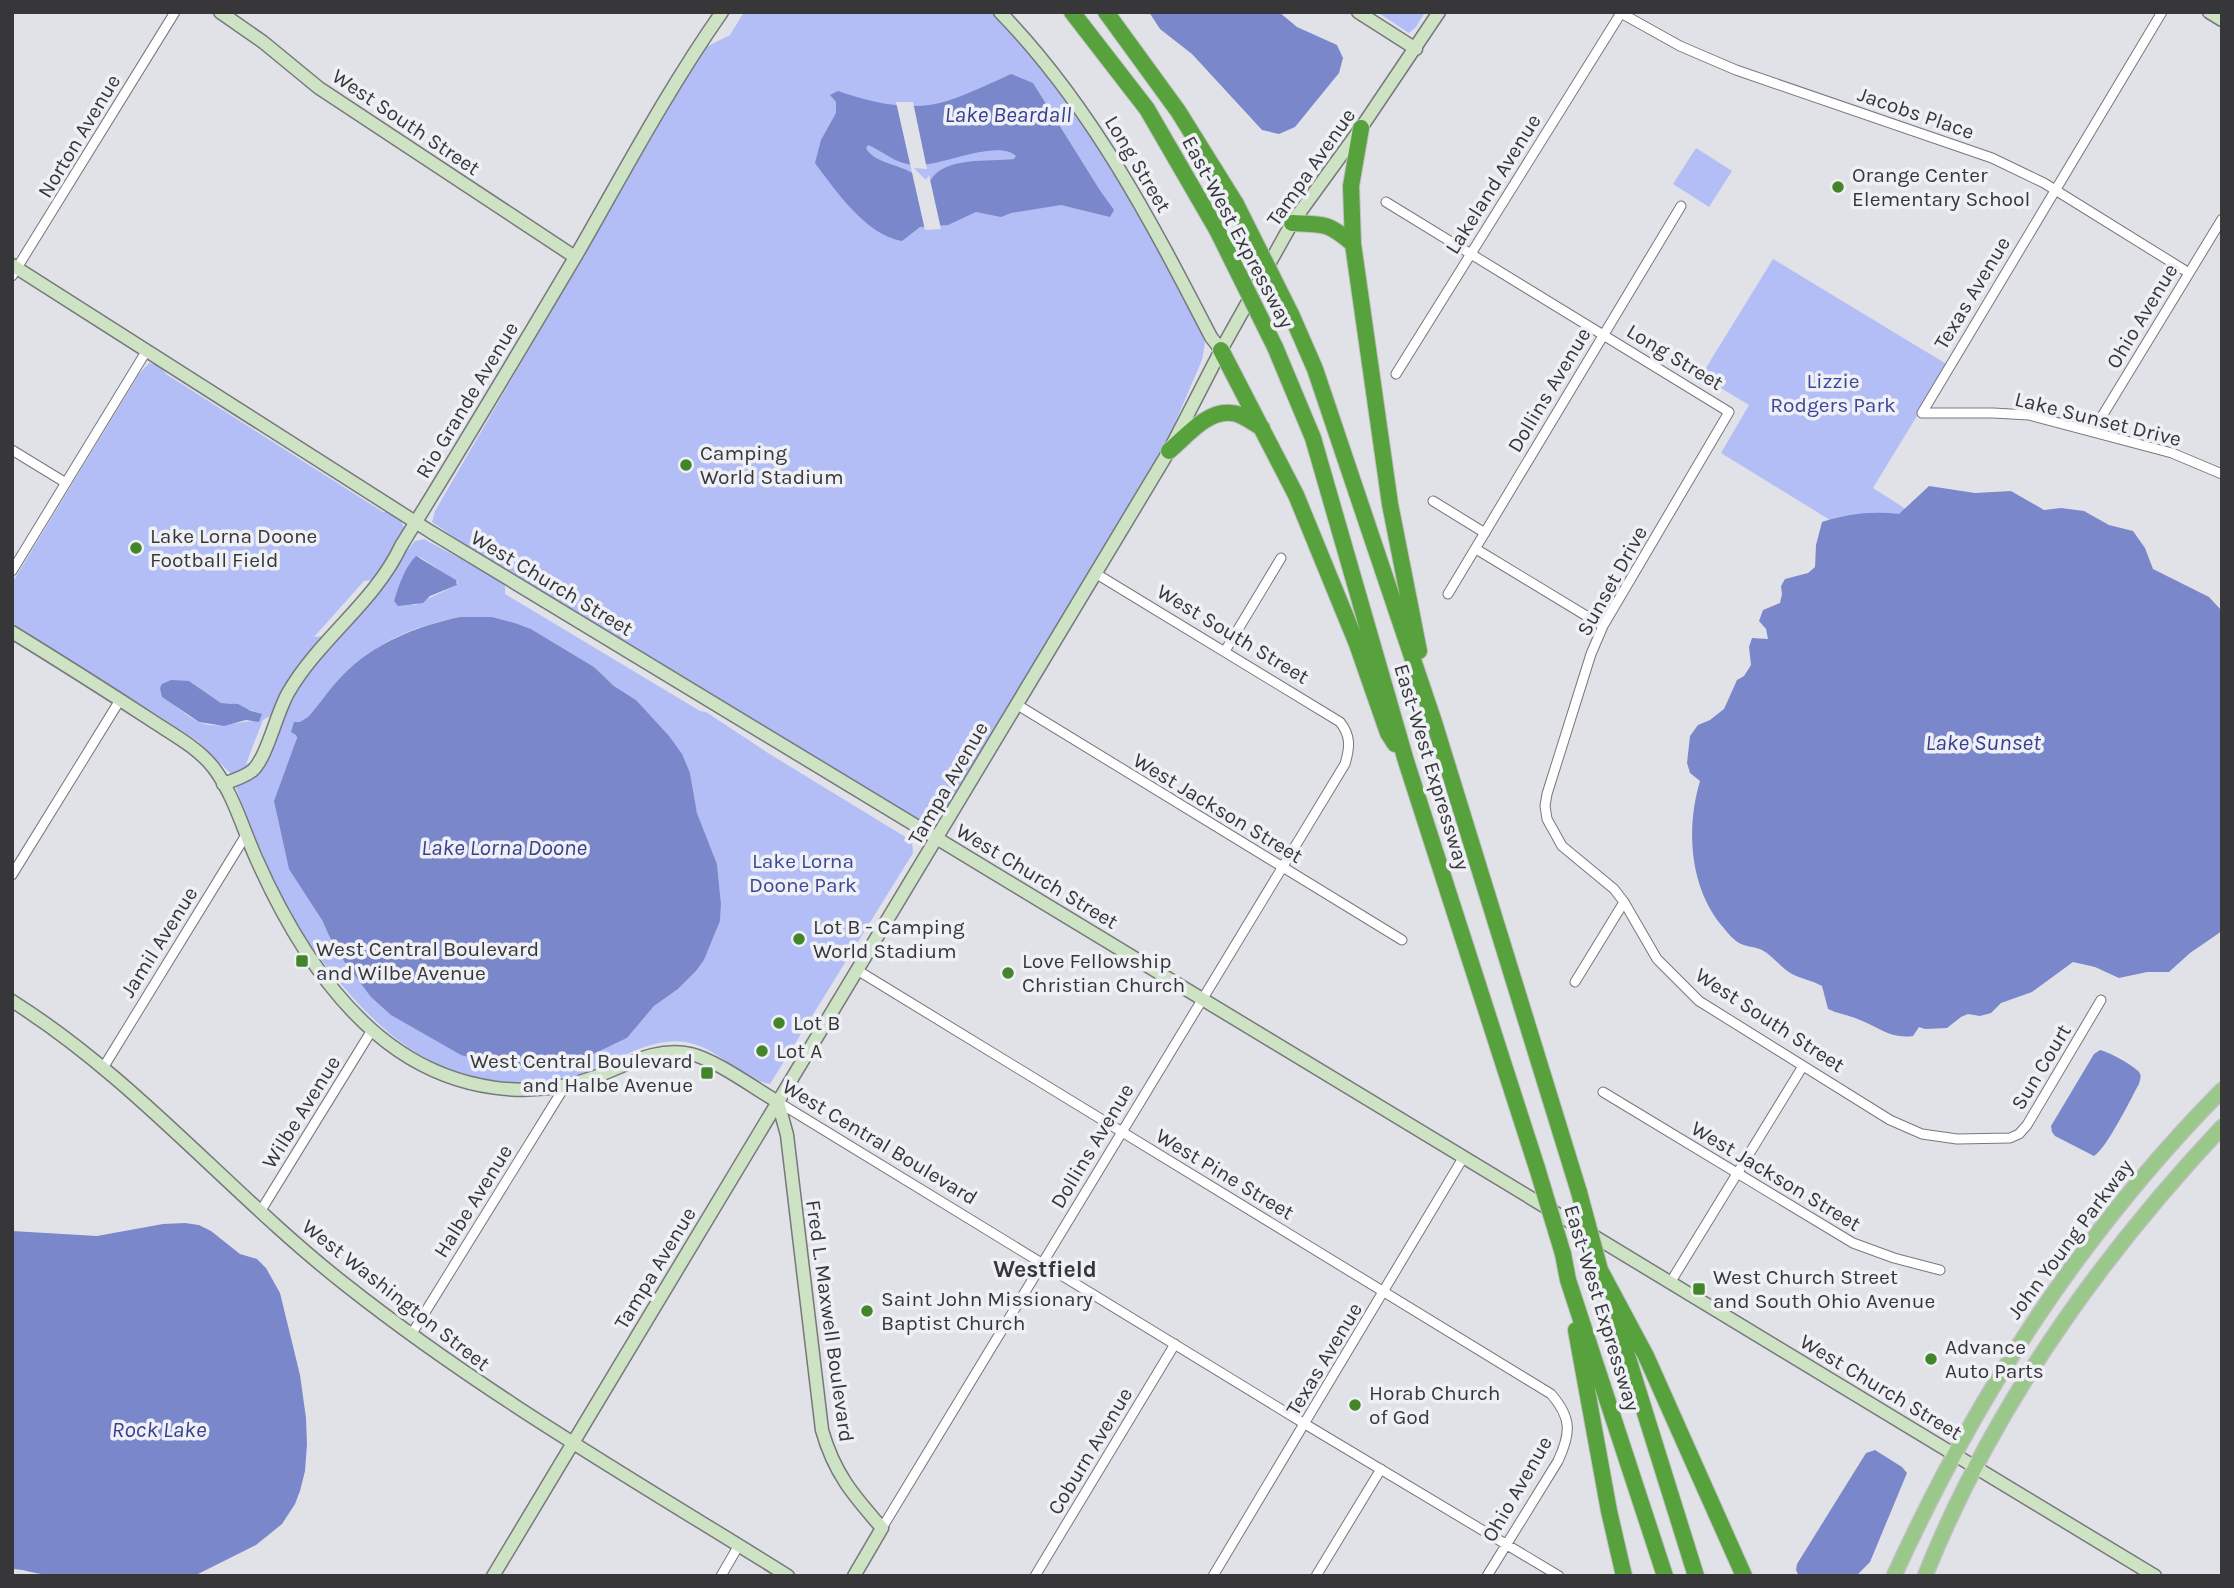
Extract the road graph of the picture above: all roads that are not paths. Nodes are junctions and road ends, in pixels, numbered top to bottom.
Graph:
1 (175, 12) edge
2 (220, 12) edge
3 (722, 12) edge
4 (1000, 12) edge
5 (1072, 12) edge
6 (1106, 12) edge
7 (1358, 12) edge
8 (1439, 12) edge
9 (2162, 12) edge
10 (2209, 12) edge
11 (1620, 13) edge
12 (2222, 20) edge
13 (1416, 49) junction
14 (1361, 128) junction
15 (2055, 189) junction
16 (1386, 202) dead end
17 (1681, 206) dead end
18 (2222, 219) edge
19 (1292, 223) junction
20 (1353, 244) junction
21 (1470, 253) junction
22 (575, 257) junction
23 (14, 270) edge
24 (2189, 273) junction
25 (1604, 336) junction
26 (147, 350) junction
27 (1221, 350) junction
28 (1396, 374) dead end
29 (1729, 412) joint
30 (1922, 413) joint
31 (1262, 428) junction
32 (2093, 431) junction
33 (12, 450) edge
34 (1170, 451) junction
35 (2222, 474) edge
36 (65, 483) junction
37 (1433, 501) dead end
38 (416, 522) junction
39 (1485, 533) junction
40 (1476, 549) junction
41 (1281, 558) dead end
42 (12, 571) edge
43 (1095, 573) junction
44 (1448, 594) dead end
45 (1603, 626) junction
46 (12, 632) edge
47 (1225, 651) junction
48 (120, 700) junction
49 (1016, 705) junction
50 (1434, 722) junction
51 (1347, 731) joint
52 (1406, 761) junction
53 (223, 784) junction
54 (1547, 819) joint
55 (246, 835) junction
56 (938, 839) junction
57 (1281, 868) junction
58 (12, 875) edge
59 (1625, 902) junction
60 (1402, 940) dead end
61 (856, 970) junction
62 (1575, 982) dead end
63 (1203, 999) junction
64 (2101, 1000) dead end
65 (12, 1001) edge
66 (372, 1030) junction
67 (1803, 1066) junction
68 (103, 1068) junction
69 (565, 1086) junction
70 (2222, 1090) edge
71 (1603, 1092) dead end
72 (778, 1102) junction
73 (2222, 1127) edge
74 (1122, 1132) junction
75 (2000, 1139) joint
76 (1463, 1158) junction
77 (1737, 1174) junction
78 (260, 1212) junction
79 (1043, 1264) junction
80 (1600, 1270) junction
81 (1940, 1270) dead end
82 (1568, 1280) junction
83 (1670, 1283) junction
84 (1385, 1291) junction
85 (411, 1335) junction
86 (1175, 1344) junction
87 (1567, 1418) joint
88 (1305, 1424) junction
89 (572, 1444) junction
90 (1953, 1453) junction
91 (1976, 1467) junction
92 (1381, 1469) junction
93 (882, 1528) junction
94 (1506, 1544) junction
95 (739, 1545) junction
96 (493, 1576) edge
97 (721, 1576) edge
98 (788, 1576) edge
99 (854, 1576) edge
100 (1035, 1576) edge
101 (1213, 1576) edge
102 (1317, 1576) edge
103 (1487, 1576) edge
104 (1559, 1576) edge
105 (1624, 1576) edge
106 (1665, 1576) edge
107 (1696, 1576) edge
108 (1744, 1576) edge
109 (1894, 1576) edge
110 (1925, 1576) edge
111 (2155, 1576) edge

1 - 23 street, Norton Avenue
2 - 22 street, West South Street
3 - 22 street, Rio Grande Avenue
4 - 27 street, Long Street
5 - 52 highway, East-West Expressway, bridge
6 - 50 highway, East-West Expressway, bridge
7 - 13 street
8 - 13 street, Tampa Avenue
9 - 15 street, Texas Avenue
10 - 12 street
11 - 15 street, Jacobs Place
11 - 21 street, Lakeland Avenue
13 - 14 street, Tampa Avenue
14 - 19 street, Tampa Avenue
14 - 20 highway
15 - 24 street, Jacobs Place
15 - 30 street, Texas Avenue
16 - 21 street, Long Street
17 - 25 street, Dollins Avenue
18 - 24 street, Ohio Avenue
19 - 20 highway
19 - 27 street, Tampa Avenue
20 - 50 highway
21 - 25 street, Long Street
21 - 28 street, Lakeland Avenue
22 - 38 street, Rio Grande Avenue
23 - 26 street, West Church Street
24 - 32 street, Ohio Avenue
25 - 29 street, Long Street
25 - 39 street, Dollins Avenue
26 - 36 street
26 - 38 street, West Church Street
27 - 31 highway
27 - 34 street, Tampa Avenue
29 - 45 street, Sunset Drive
30 - 32 street, Lake Sunset Drive
31 - 34 highway
31 - 52 highway
32 - 35 street, Lake Sunset Drive
33 - 36 street
34 - 43 street, Tampa Avenue
36 - 42 street
37 - 39 street
38 - 53 street, Rio Grande Avenue
38 - 56 street, West Church Street
39 - 40 street, Dollins Avenue
40 - 44 street, Dollins Avenue
40 - 45 street
41 - 47 street
43 - 47 street, West South Street
43 - 49 street, Tampa Avenue
45 - 54 street, Sunset Drive
46 - 48 street, West Central Boulevard
47 - 51 street, West South Street
48 - 53 street, West Central Boulevard
48 - 58 street
49 - 56 street, Tampa Avenue
49 - 57 street, West Jackson Street
50 - 80 highway, East-West Expressway, bridge
51 - 57 street, Dollins Avenue
52 - 82 highway, East-West Expressway, bridge
53 - 55 street, West Central Boulevard
54 - 59 street, West South Street
55 - 66 street, West Central Boulevard
55 - 68 street, Jamil Avenue
56 - 61 street, Tampa Avenue
56 - 63 street, West Church Street
57 - 60 street, West Jackson Street
57 - 63 street, Dollins Avenue
59 - 62 street
59 - 67 street, West South Street
61 - 72 street, Tampa Avenue
61 - 74 street, West Pine Street
63 - 74 street, Dollins Avenue
63 - 76 street, West Church Street
64 - 75 street, Sun Court
65 - 68 street, West Washington Street
66 - 69 street, West Central Boulevard
66 - 78 street, Wilbe Avenue
67 - 75 street, West South Street
67 - 77 street
68 - 78 street, West Washington Street
69 - 72 street, West Central Boulevard
69 - 85 street, Halbe Avenue
70 - 90 main road, John Young Parkway
71 - 77 street, West Jackson Street
72 - 79 street, West Central Boulevard
72 - 89 street, Tampa Avenue
72 - 93 street, Fred L. Maxwell Boulevard
73 - 91 main road, John Young Parkway
74 - 79 street, Dollins Avenue
74 - 84 street, West Pine Street
76 - 83 street, West Church Street
76 - 84 street, Texas Avenue
77 - 81 street, West Jackson Street
77 - 83 street
78 - 85 street, West Washington Street
79 - 86 street, West Central Boulevard
79 - 93 street, Dollins Avenue
80 - 107 highway, East-West Expressway
80 - 108 highway
82 - 105 highway
82 - 106 highway, East-West Expressway
83 - 90 street, West Church Street
84 - 87 street, West Pine Street
84 - 88 street, Texas Avenue
85 - 89 street, West Washington Street
86 - 88 street, West Central Boulevard
86 - 100 street, Coburn Avenue
87 - 94 street, Ohio Avenue
88 - 92 street, West Central Boulevard
88 - 101 street, Texas Avenue
89 - 95 street, West Washington Street
89 - 96 street, Tampa Avenue
90 - 91 street, West Church Street
90 - 109 main road, John Young Parkway
91 - 110 main road, John Young Parkway
91 - 111 street, West Church Street
92 - 94 street, West Central Boulevard
92 - 102 street
93 - 99 street, Dollins Avenue
94 - 103 street, Ohio Avenue
94 - 104 street, West Central Boulevard
95 - 97 street
95 - 98 street, West Washington Street

